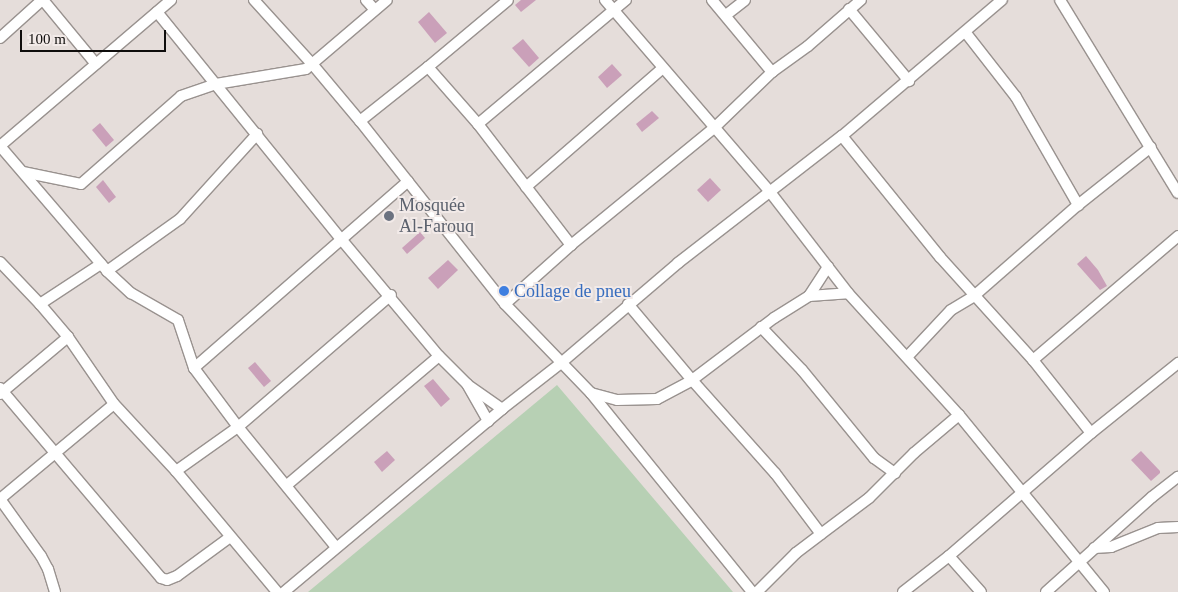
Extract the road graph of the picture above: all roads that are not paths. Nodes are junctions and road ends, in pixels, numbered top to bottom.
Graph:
1 (42, 0) edge
2 (171, 0) edge
3 (254, 0) edge
4 (366, 0) edge
5 (387, 0) edge
6 (508, 0) edge
7 (605, 0) edge
8 (626, 0) edge
9 (712, 0) edge
10 (745, 0) edge
11 (861, 0) edge
12 (1002, 0) edge
13 (1060, 0) edge
14 (849, 9) junction
15 (375, 10) junction
16 (613, 10) junction
17 (157, 12) junction
18 (726, 15) junction
19 (966, 33) junction
20 (0, 38) edge
21 (96, 64) junction
22 (313, 65) junction
23 (428, 67) junction
24 (663, 68) junction
25 (772, 72) junction
26 (909, 81) junction
27 (216, 84) junction
28 (360, 121) junction
29 (478, 124) junction
30 (714, 128) junction
31 (256, 134) junction
32 (842, 136) junction
33 (0, 146) edge
34 (1151, 147) junction
35 (22, 172) junction
36 (408, 181) junction
37 (526, 187) junction
38 (770, 192) junction
39 (1178, 193) edge
40 (1078, 205) junction
41 (1178, 236) edge
42 (341, 239) junction
43 (571, 245) junction
44 (0, 262) edge
45 (828, 267) junction
46 (104, 268) junction
47 (848, 293) junction
48 (391, 296) junction
49 (809, 296) junction
50 (974, 296) junction
51 (40, 304) junction
52 (505, 304) junction
53 (628, 304) junction
54 (761, 327) junction
55 (68, 337) junction
56 (439, 356) junction
57 (908, 358) junction
58 (1033, 360) junction
59 (1178, 362) edge
60 (561, 363) junction
61 (194, 368) junction
62 (692, 380) junction
63 (467, 384) junction
64 (1, 391) edge
65 (590, 394) junction
66 (114, 404) junction
67 (502, 409) junction
68 (959, 415) junction
69 (488, 421) junction
70 (238, 427) junction
71 (1091, 433) junction
72 (54, 452) junction
73 (176, 471) junction
74 (895, 473) junction
75 (1178, 477) edge
76 (287, 485) junction
77 (1021, 493) junction
78 (0, 499) edge
79 (1178, 527) edge
80 (821, 534) junction
81 (230, 537) junction
82 (336, 547) junction
83 (1094, 548) junction
84 (949, 556) junction
85 (1080, 562) junction
86 (55, 592) edge
87 (276, 592) edge
88 (284, 592) edge
89 (752, 592) edge
90 (757, 592) edge
91 (903, 592) edge
92 (981, 592) edge
93 (1046, 592) edge
94 (1104, 592) edge

1 - 20 street
1 - 21 street
2 - 17 street
3 - 22 street
4 - 15 street
5 - 15 street
6 - 23 street
7 - 16 street
8 - 16 street
9 - 18 street
10 - 18 street
11 - 14 street
12 - 19 street
13 - 34 street
14 - 25 street
14 - 26 street
15 - 22 street
16 - 24 street
16 - 29 street
17 - 21 street
17 - 27 street
18 - 25 street
19 - 26 street
19 - 40 street
21 - 33 street
22 - 27 street
22 - 28 street
23 - 28 street
23 - 29 street
24 - 30 street
24 - 37 street
25 - 30 street
26 - 32 street
27 - 31 street
27 - 35 street
28 - 36 street
29 - 37 street
30 - 38 street
30 - 43 street
31 - 42 street
31 - 46 street
32 - 38 street
32 - 50 street
33 - 35 street
34 - 39 street
34 - 40 street
35 - 46 street
36 - 42 street
36 - 52 street
37 - 43 street
38 - 45 street
38 - 53 street
40 - 50 street
41 - 58 street
42 - 48 street
42 - 61 street
43 - 52 street
44 - 51 street
45 - 47 street
45 - 49 street
46 - 51 street
46 - 61 street
47 - 49 street
47 - 57 street
48 - 56 street
48 - 70 street
49 - 54 street
50 - 57 street
50 - 58 street
51 - 55 street
52 - 60 street
53 - 60 street
53 - 62 street
54 - 62 street
54 - 74 street
55 - 64 street
55 - 66 street
56 - 63 street
56 - 76 street
57 - 68 street
58 - 71 street
59 - 71 street
60 - 65 street
60 - 67 street
61 - 70 street
62 - 65 street
62 - 80 street
63 - 67 street
63 - 69 street
64 - 72 street
65 - 89 street
66 - 72 street
66 - 73 street
67 - 69 street
68 - 74 street
68 - 77 street
69 - 82 street
70 - 73 street
70 - 76 street
71 - 77 street
72 - 78 street
72 - 81 street
73 - 81 street
74 - 80 street
75 - 83 street
76 - 82 street
77 - 84 street
77 - 85 street
78 - 86 street
79 - 83 street
80 - 90 street
81 - 87 street
82 - 88 street
83 - 85 street
84 - 91 street
84 - 92 street
85 - 93 street
85 - 94 street

